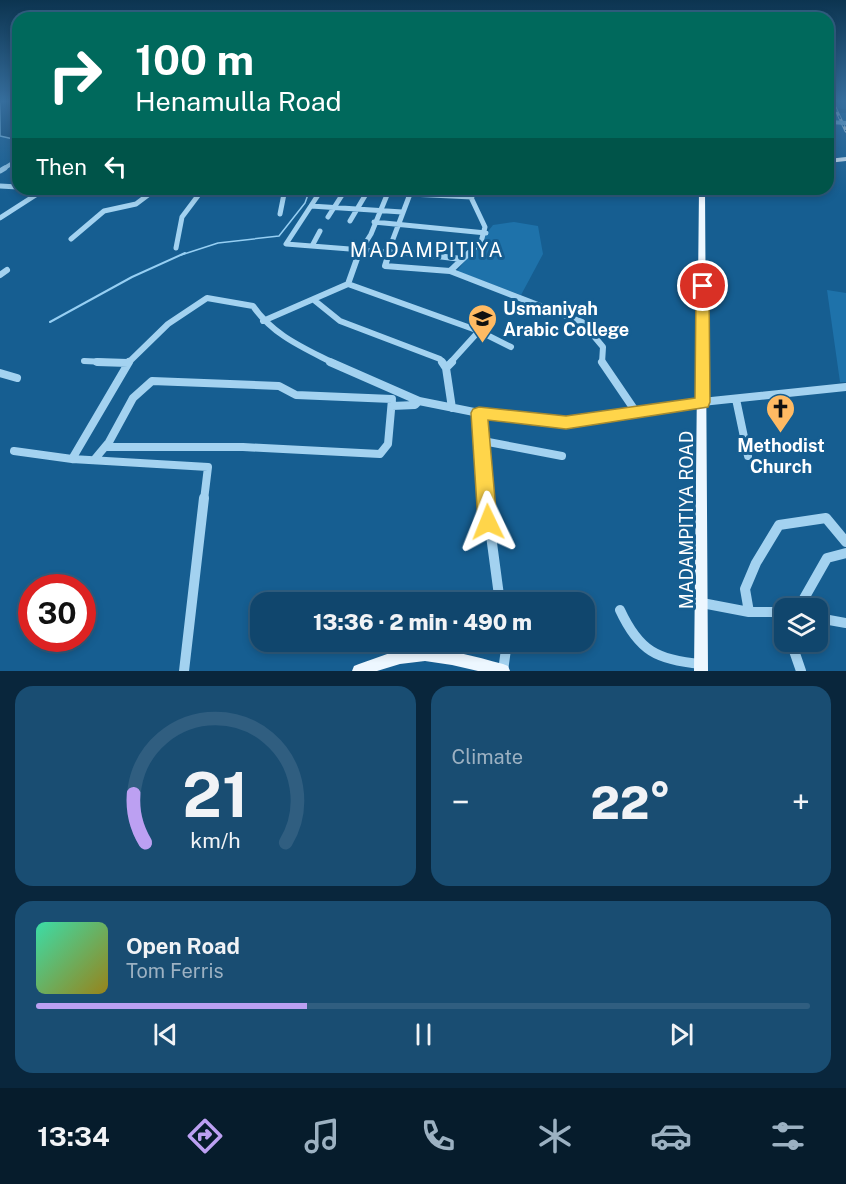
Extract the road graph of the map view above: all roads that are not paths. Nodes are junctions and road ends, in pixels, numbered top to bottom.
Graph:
1 (10, 164) dead end
2 (0, 171) edge
3 (36, 195) edge
4 (148, 195) edge
5 (199, 195) edge
6 (284, 195) edge
7 (318, 195) edge
8 (342, 195) edge
9 (365, 195) edge
10 (387, 195) dead end
11 (410, 195) edge
12 (431, 195) edge
13 (702, 195) edge
14 (472, 197) joint
15 (311, 206) junction
16 (334, 207) junction
17 (358, 208) junction
18 (380, 210) junction
19 (402, 212) junction
20 (280, 214) dead end
21 (328, 217) dead end
22 (0, 218) edge
23 (350, 221) dead end
24 (374, 222) junction
25 (397, 226) junction
26 (320, 231) dead end
27 (486, 233) junction
28 (393, 238) dead end
29 (71, 239) dead end
30 (312, 246) junction
31 (176, 248) dead end
32 (362, 249) junction
33 (390, 251) junction
34 (462, 260) junction
35 (7, 270) dead end
36 (450, 270) junction
37 (0, 275) edge
38 (348, 284) junction
39 (314, 300) junction
40 (263, 321) junction
41 (479, 331) junction
42 (511, 347) dead end
43 (84, 361) dead end
44 (128, 363) junction
45 (446, 368) junction
46 (0, 373) edge
47 (17, 378) dead end
48 (846, 387) edge
49 (736, 399) junction
50 (419, 401) junction
51 (702, 402) junction
52 (392, 406) junction
53 (452, 408) junction
54 (636, 412) junction
55 (479, 413) junction
56 (483, 441) junction
57 (106, 447) junction
58 (14, 451) dead end
59 (562, 456) dead end
60 (748, 456) dead end
61 (72, 459) junction
62 (94, 460) junction
63 (846, 542) edge
64 (846, 553) edge
65 (498, 592) edge
66 (804, 598) edge
67 (702, 603) junction
68 (620, 610) dead end
69 (749, 612) junction
70 (774, 612) edge
71 (828, 620) edge
72 (846, 623) edge
73 (506, 652) edge
74 (794, 652) edge
75 (701, 668) edge
76 (184, 671) edge
77 (359, 671) edge
78 (503, 671) edge
79 (801, 671) edge

1 - 2 street
3 - 22 street
4 - 29 street
5 - 31 street
6 - 20 street
7 - 15 street
8 - 16 street
9 - 17 street
10 - 18 street
11 - 19 street
12 - 14 street
13 - 51 main road, MADAMPITIYA ROAD
14 - 27 street
15 - 16 street
15 - 30 street
16 - 17 street
16 - 21 street
17 - 18 street
17 - 23 street
18 - 19 street
18 - 24 street
19 - 25 street
24 - 25 street
24 - 32 street
25 - 27 street
25 - 28 street
26 - 30 street
27 - 34 street
30 - 32 street
32 - 33 street
32 - 38 street
33 - 34 street
33 - 36 street
34 - 36 street
35 - 37 street
36 - 54 street
38 - 39 street
38 - 41 street
39 - 40 street
39 - 45 street
40 - 44 street
40 - 50 street
41 - 42 street
41 - 45 street
43 - 44 street
44 - 61 street
45 - 53 street
46 - 47 street
48 - 49 street
49 - 51 street
49 - 60 street
50 - 52 street
50 - 53 street
51 - 54 street
51 - 67 main road, MADAMPITIYA ROAD
52 - 57 street
52 - 57 street
53 - 55 street
54 - 55 street
55 - 56 street
56 - 59 street
56 - 65 street
57 - 62 street
58 - 61 street
61 - 62 street
62 - 76 street
63 - 69 street
64 - 66 street
67 - 69 street
67 - 75 main road, MADAMPITIYA ROAD
68 - 75 street
69 - 70 street
71 - 72 street
73 - 78 street
74 - 79 street
77 - 78 main road

